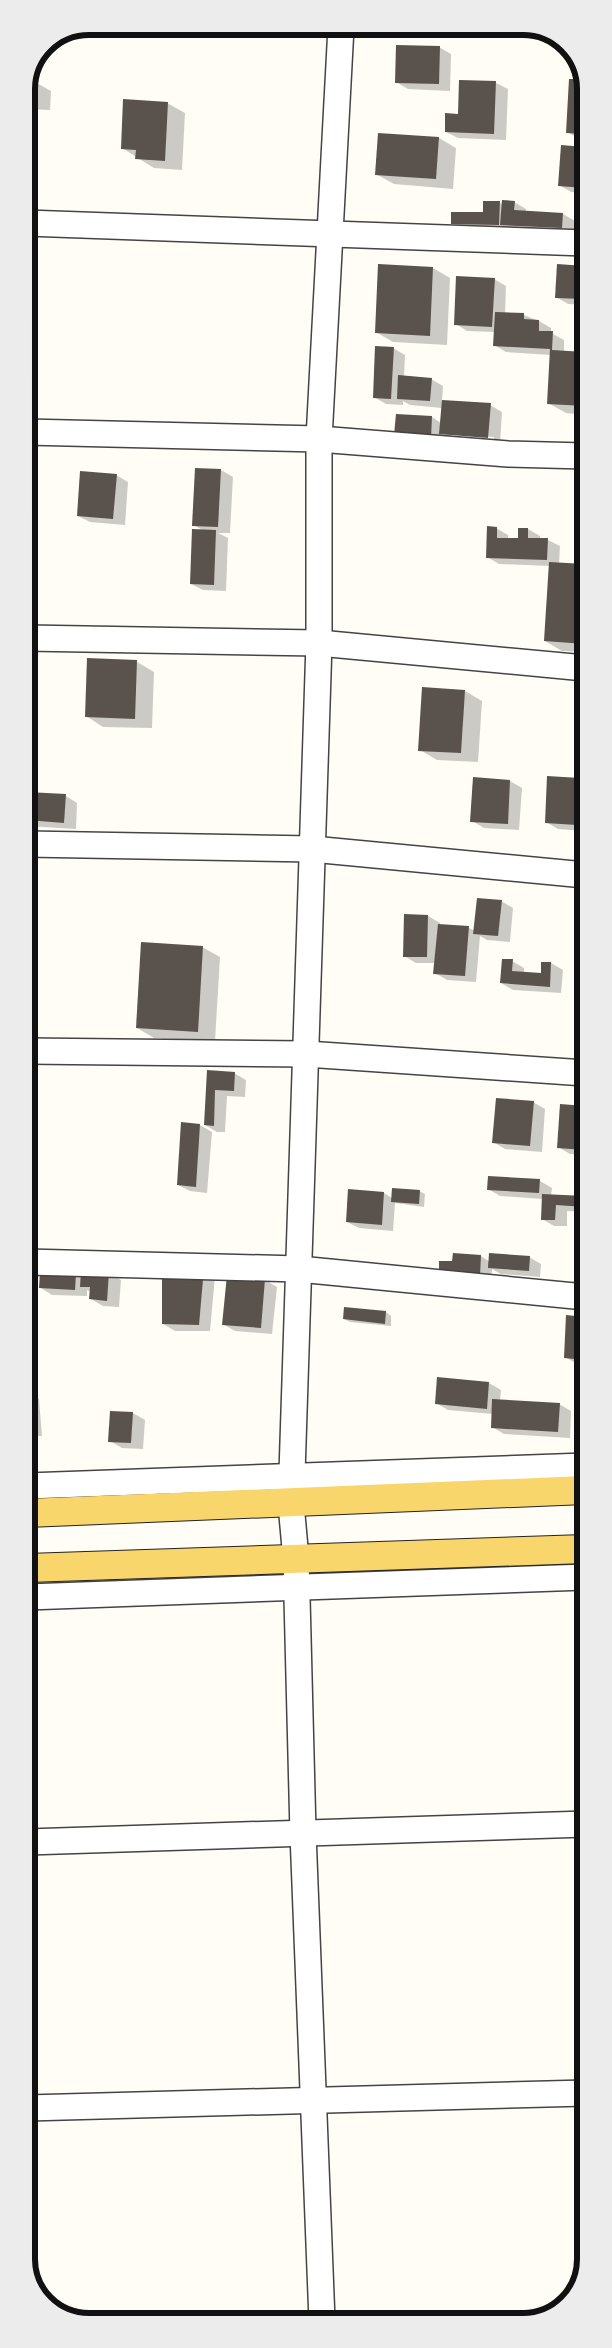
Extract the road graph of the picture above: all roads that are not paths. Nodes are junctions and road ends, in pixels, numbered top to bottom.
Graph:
1 (341, 35) edge
2 (35, 223) edge
3 (330, 233) junction
4 (577, 243) edge
5 (35, 432) edge
6 (319, 439) junction
7 (577, 456) edge
8 (35, 638) edge
9 (318, 642) junction
10 (577, 667) edge
11 (35, 844) edge
12 (312, 848) junction
13 (577, 874) edge
14 (35, 1051) edge
15 (306, 1054) junction
16 (577, 1072) edge
17 (35, 1262) edge
18 (299, 1269) junction
19 (577, 1296) edge
20 (577, 1466) edge
21 (292, 1477) junction
22 (35, 1486) edge
23 (577, 1490) edge
24 (291, 1504) junction
25 (35, 1513) edge
26 (577, 1549) edge
27 (296, 1559) junction
28 (35, 1568) edge
29 (577, 1577) edge
30 (297, 1588) junction
31 (35, 1598) edge
32 (577, 1824) edge
33 (303, 1833) junction
34 (35, 1842) edge
35 (577, 2093) edge
36 (314, 2100) junction
37 (35, 2108) edge
38 (322, 2313) edge

1 - 3 street
2 - 3 street
3 - 4 street
3 - 6 street
5 - 6 street
6 - 7 street
6 - 9 street
8 - 9 street
9 - 10 street
9 - 12 street
11 - 12 street
12 - 13 street
12 - 15 street
14 - 15 street
15 - 16 street
15 - 18 street
17 - 18 street
18 - 19 street
18 - 21 street
20 - 21 street
21 - 22 street
21 - 24 street
23 - 24 main road
24 - 25 main road
24 - 27 street
26 - 27 main road
27 - 28 main road
27 - 30 street
29 - 30 street
30 - 31 street
30 - 33 street
32 - 33 street
33 - 34 street
33 - 36 street
35 - 36 street
36 - 37 street
36 - 38 street

